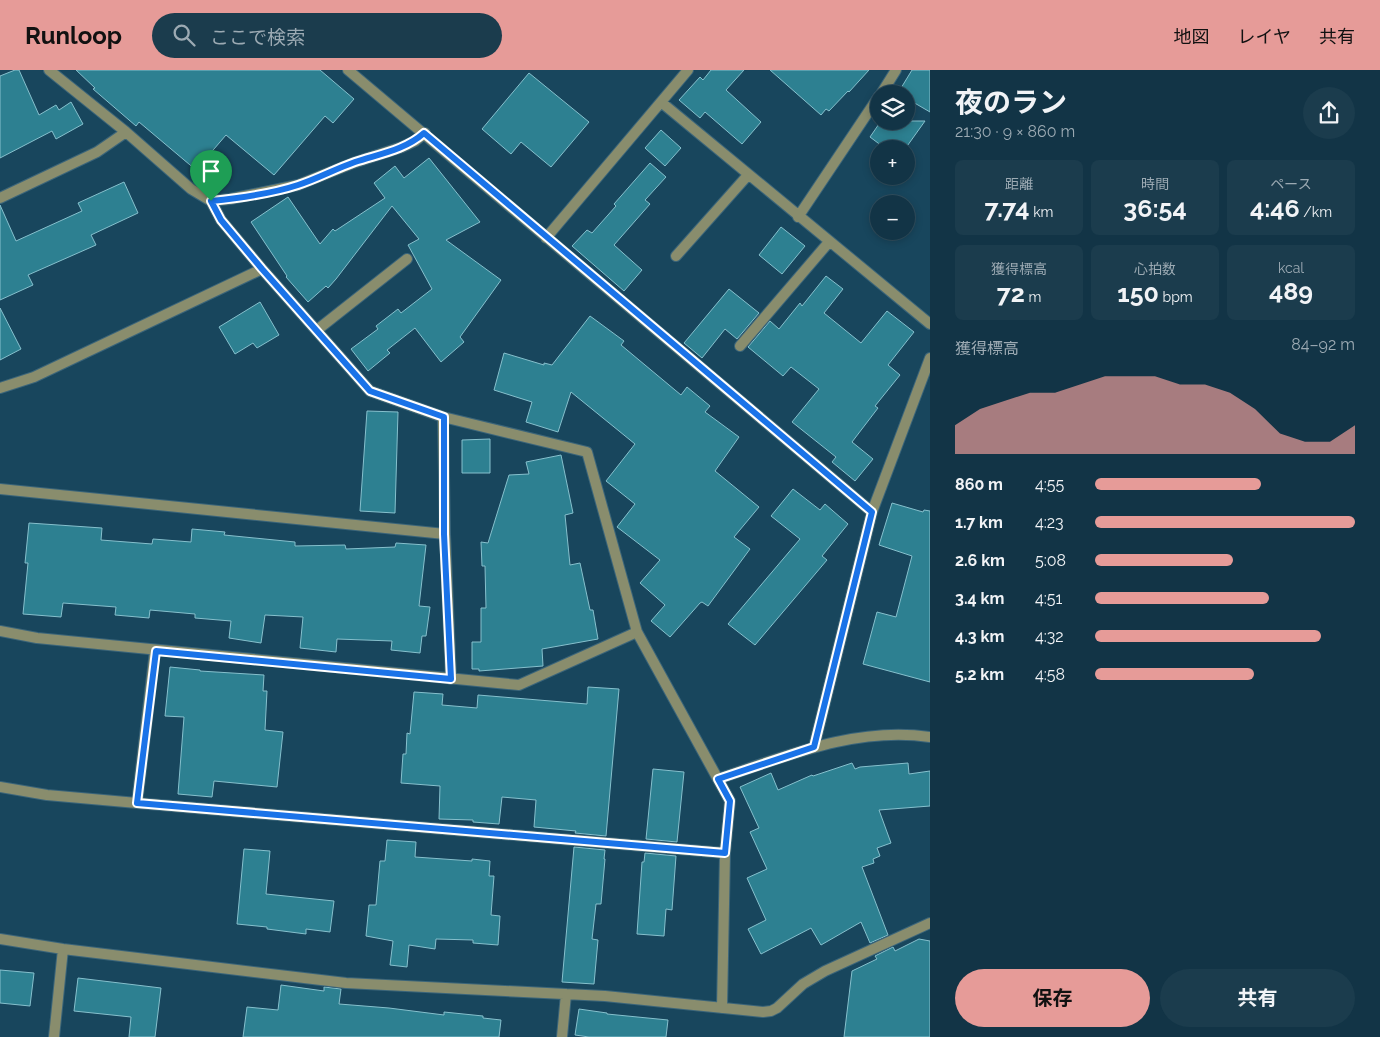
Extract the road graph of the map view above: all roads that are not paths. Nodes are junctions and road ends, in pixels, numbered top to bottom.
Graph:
1 (49, 70) edge
2 (348, 70) edge
3 (688, 70) edge
4 (896, 70) edge
5 (886, 85) edge
6 (660, 102) junction
7 (870, 110) edge
8 (126, 132) junction
9 (424, 133) junction
10 (748, 175) junction
11 (0, 198) edge
12 (211, 201) junction
13 (798, 217) junction
14 (546, 238) junction
15 (829, 242) junction
16 (676, 256) dead end
17 (406, 259) dead end
18 (262, 269) junction
19 (930, 324) edge
20 (317, 330) junction
21 (740, 346) dead end
22 (930, 358) edge
23 (0, 388) edge
24 (444, 417) junction
25 (0, 489) edge
26 (872, 512) junction
27 (444, 534) junction
28 (0, 631) edge
29 (637, 632) junction
30 (156, 651) junction
31 (451, 679) junction
32 (930, 737) edge
33 (814, 747) junction
34 (718, 779) junction
35 (0, 787) edge
36 (137, 803) junction
37 (725, 853) junction
38 (930, 923) edge
39 (0, 939) edge
40 (63, 950) junction
41 (566, 994) junction
42 (722, 1008) junction
43 (54, 1037) edge
44 (562, 1037) edge

1 - 8 street
2 - 9 street
3 - 6 street
4 - 5 street
6 - 10 street
6 - 14 street
7 - 13 street
8 - 11 street
8 - 12 street
9 - 12 street
9 - 14 street
10 - 13 street
10 - 16 street
12 - 18 street
13 - 15 street
14 - 26 street
15 - 19 street
15 - 21 street
17 - 20 street
18 - 20 street
18 - 23 street
20 - 24 street
22 - 26 street
24 - 27 street
24 - 29 street
25 - 27 street
26 - 33 street
27 - 31 street
28 - 30 street
29 - 31 street
29 - 34 street
30 - 31 street
30 - 36 street
32 - 33 street
33 - 34 street
34 - 37 street
35 - 36 street
36 - 37 street
37 - 42 street
38 - 42 street
39 - 40 street
40 - 41 street
40 - 43 street
41 - 42 street
41 - 44 street

